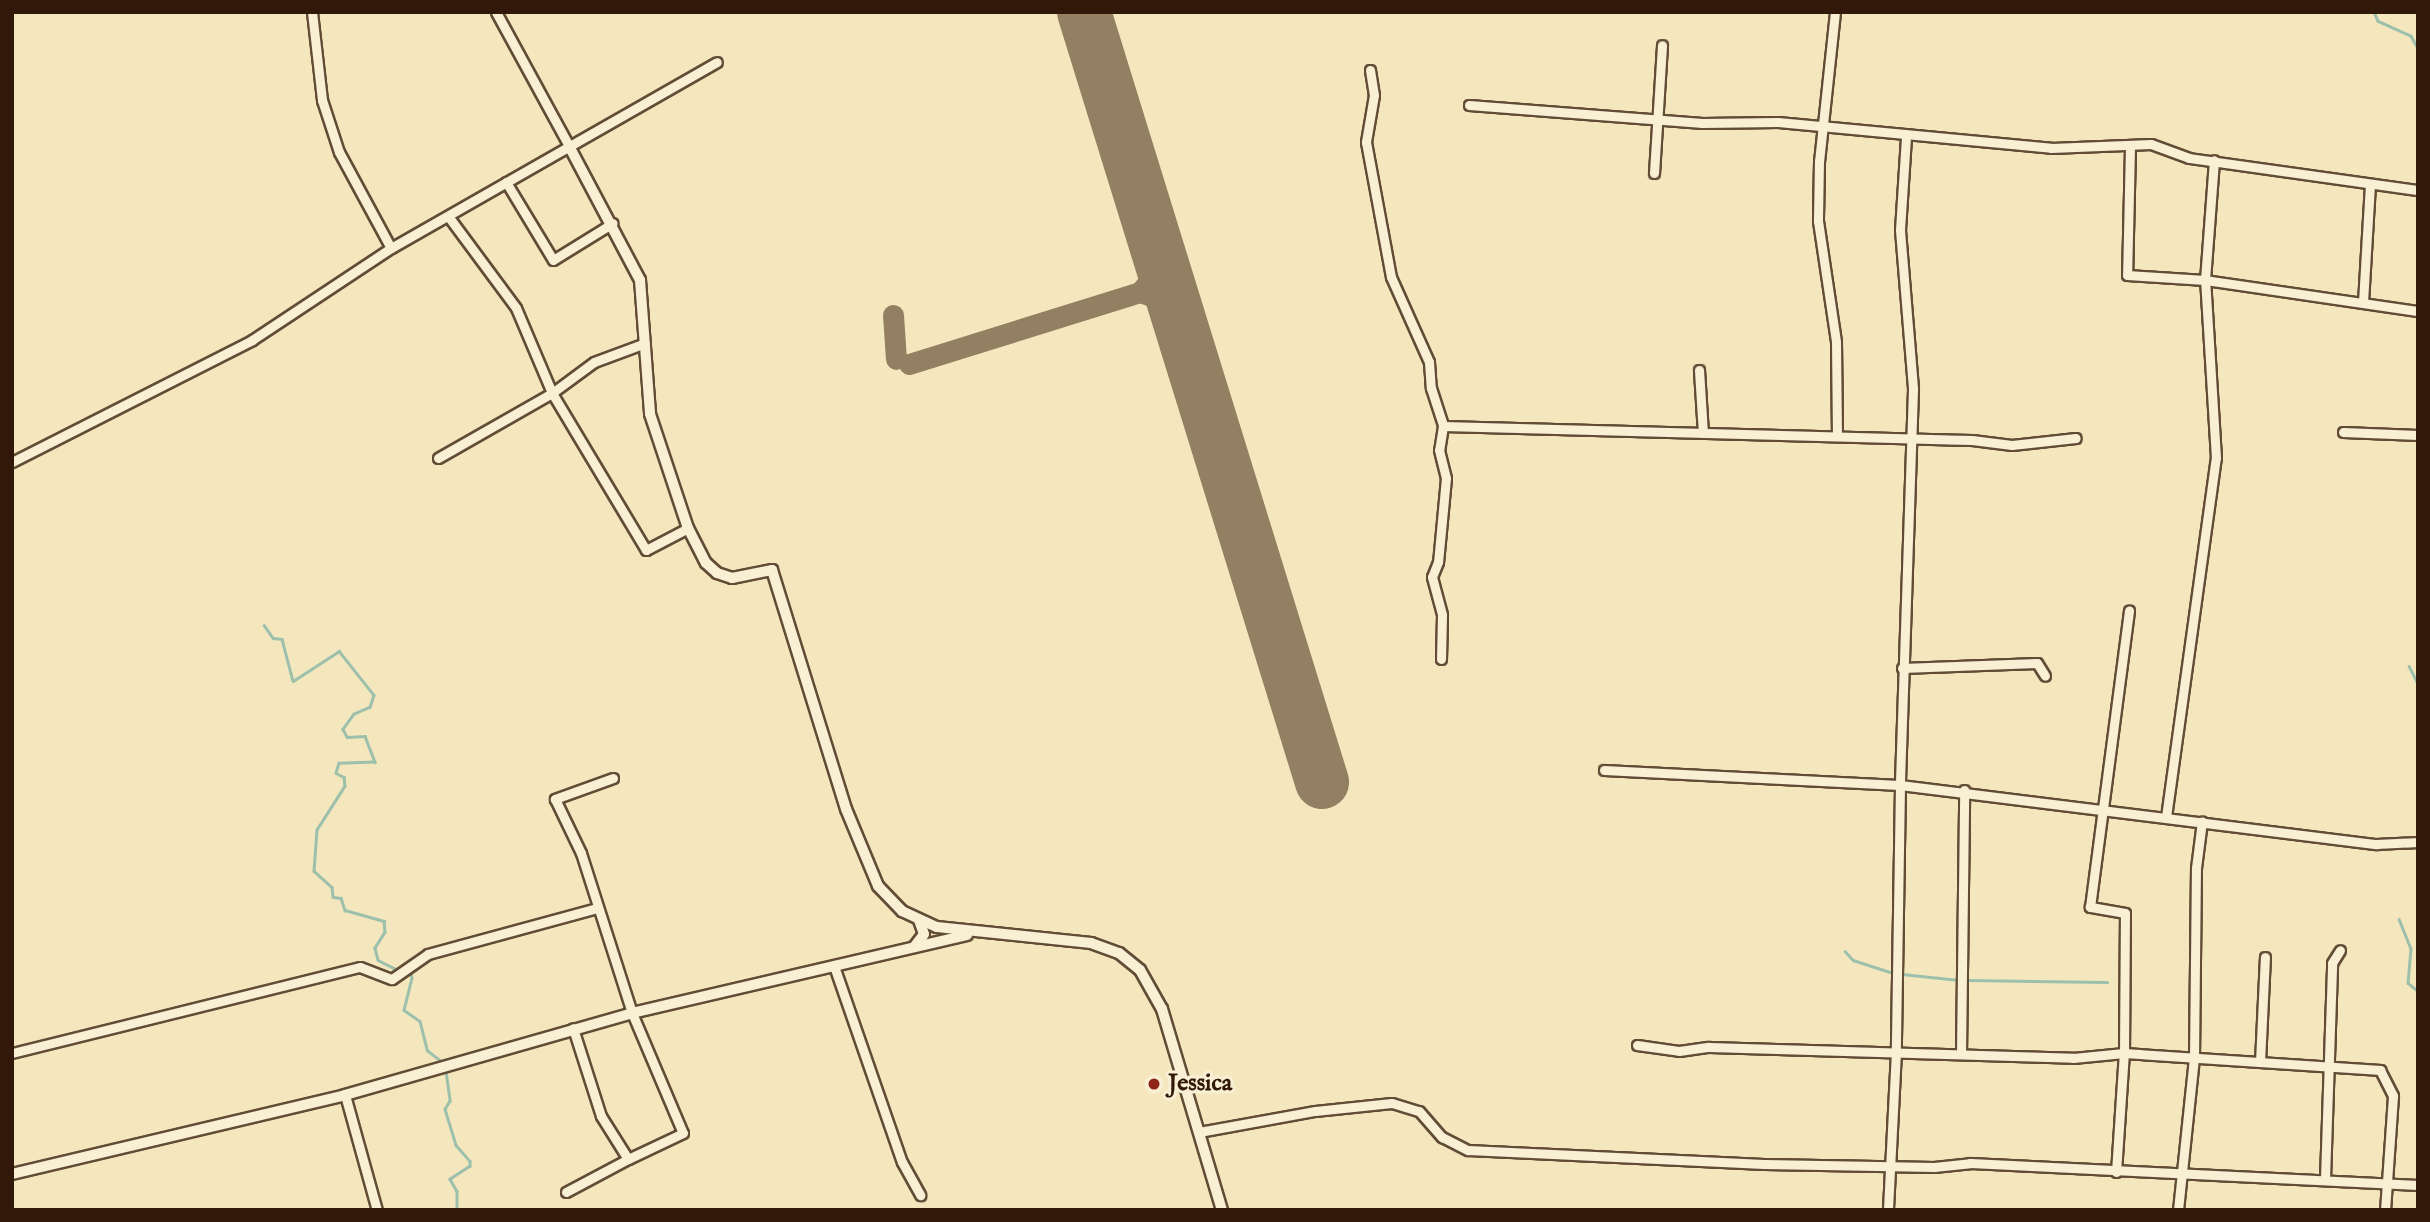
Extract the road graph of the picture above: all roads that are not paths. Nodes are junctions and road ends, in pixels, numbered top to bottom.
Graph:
1 (313, 12) edge
2 (496, 12) edge
3 (1835, 12) edge
4 (1662, 45) dead end
5 (717, 62) dead end
6 (1370, 69) dead end
7 (1469, 105) dead end
8 (1657, 118) junction
9 (1823, 128) junction
10 (1906, 137) junction
11 (569, 146) junction
12 (2130, 147) junction
13 (2214, 160) junction
14 (1654, 173) dead end
15 (506, 183) junction
16 (2370, 184) junction
17 (2418, 191) edge
18 (448, 216) junction
19 (613, 223) junction
20 (391, 248) junction
21 (2205, 280) junction
22 (2363, 302) junction
23 (2418, 311) edge
24 (645, 343) junction
25 (1699, 370) dead end
26 (552, 393) junction
27 (1443, 426) junction
28 (2343, 432) dead end
29 (1703, 433) junction
30 (2418, 435) edge
31 (1837, 436) junction
32 (1908, 438) junction
33 (2076, 438) dead end
34 (438, 458) dead end
35 (12, 462) edge
36 (688, 528) junction
37 (2129, 611) dead end
38 (1441, 659) dead end
39 (1902, 668) junction
40 (2045, 676) dead end
41 (1604, 769) dead end
42 (612, 778) dead end
43 (1900, 785) junction
44 (1964, 790) junction
45 (2102, 808) junction
46 (2166, 817) junction
47 (2202, 821) junction
48 (2418, 842) edge
49 (597, 908) junction
50 (919, 920) junction
51 (977, 933) junction
52 (914, 948) junction
53 (2340, 950) dead end
54 (2265, 957) dead end
55 (834, 966) junction
56 (632, 1013) junction
57 (573, 1028) junction
58 (1637, 1045) dead end
59 (1896, 1051) junction
60 (12, 1053) edge
61 (2124, 1053) junction
62 (1961, 1054) junction
63 (2194, 1058) junction
64 (2260, 1062) junction
65 (2329, 1067) junction
66 (345, 1094) junction
67 (1199, 1132) junction
68 (628, 1159) junction
69 (1889, 1166) junction
70 (2116, 1172) junction
71 (12, 1174) edge
72 (2184, 1174) junction
73 (2325, 1179) junction
74 (2387, 1181) junction
75 (2418, 1185) edge
76 (566, 1192) dead end
77 (920, 1195) dead end
78 (377, 1210) edge
79 (1222, 1210) edge
80 (1888, 1210) edge
81 (2178, 1210) edge
82 (2385, 1210) edge

1 - 20 street
2 - 11 street
3 - 9 street
4 - 8 street
5 - 11 street
6 - 27 street
7 - 8 street
8 - 9 street
8 - 14 street
9 - 10 street
9 - 31 street
10 - 12 street
10 - 32 street
11 - 15 street
11 - 19 street
12 - 13 street
12 - 21 street
13 - 16 street
13 - 21 street
15 - 18 street
15 - 19 street
16 - 17 street
16 - 22 street
18 - 20 street
18 - 26 street
19 - 24 street
20 - 35 street
21 - 22 street
21 - 46 street
22 - 23 street
24 - 26 street
24 - 36 street
25 - 29 street
26 - 34 street
26 - 36 street
27 - 29 street
27 - 38 street
28 - 30 street
29 - 31 street
31 - 32 street
32 - 33 street
32 - 39 street
36 - 50 street
37 - 45 street
39 - 40 street
39 - 43 street
41 - 43 street
42 - 49 street
43 - 44 street
43 - 59 street
44 - 45 street
44 - 62 street
45 - 46 street
45 - 61 street
46 - 47 street
47 - 48 street
47 - 63 street
49 - 56 street
49 - 60 street
50 - 51 street
50 - 52 street
51 - 52 street
51 - 67 street
52 - 55 street
53 - 65 street
54 - 64 street
55 - 56 street
55 - 77 street
56 - 57 street
56 - 68 street
57 - 66 street
57 - 68 street
58 - 59 street
59 - 62 street
59 - 69 street
61 - 62 street
61 - 63 street
61 - 70 street
63 - 64 street
63 - 72 street
64 - 65 street
65 - 73 street
65 - 74 street
66 - 71 street
66 - 78 street
67 - 69 street
67 - 79 street
68 - 76 street
69 - 70 street
69 - 80 street
70 - 72 street
72 - 73 street
72 - 81 street
73 - 74 street
74 - 75 street
74 - 82 street

